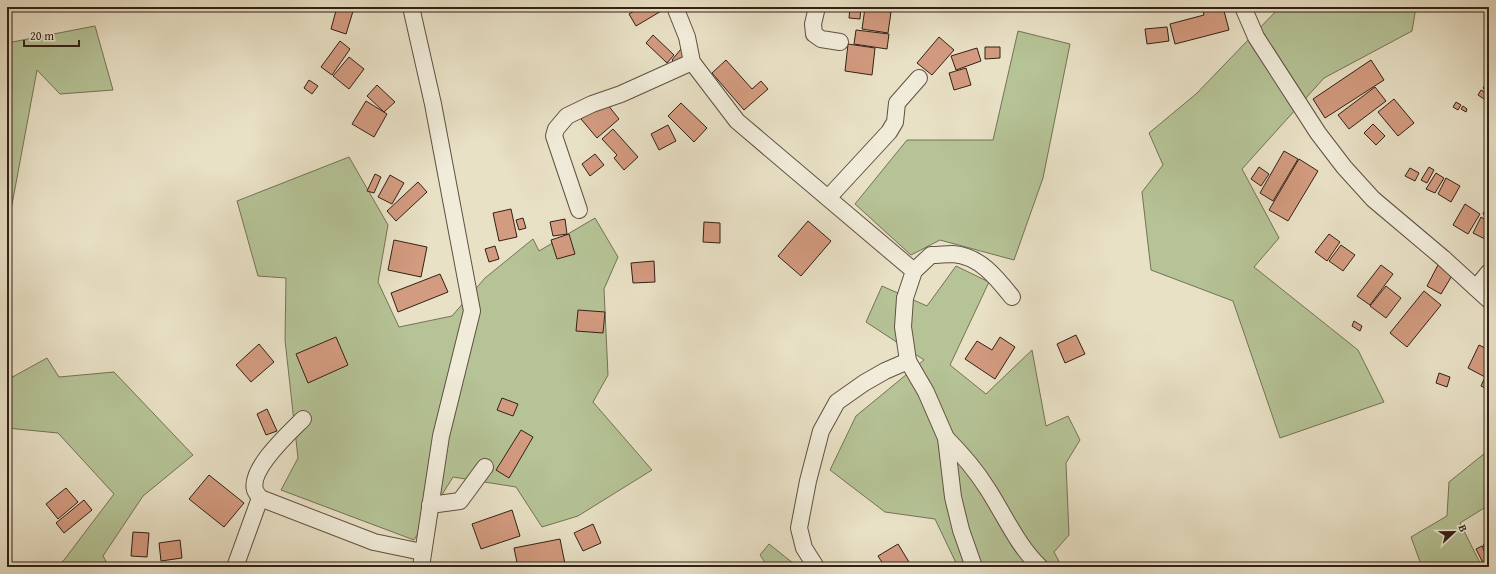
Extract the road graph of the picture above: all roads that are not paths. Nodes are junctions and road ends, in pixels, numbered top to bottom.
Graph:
1 (411, 7) edge
2 (675, 7) edge
3 (817, 7) edge
4 (1243, 7) edge
5 (840, 42) dead end
6 (692, 62) junction
7 (918, 78) dead end
8 (828, 198) junction
9 (579, 210) dead end
10 (914, 271) junction
11 (1489, 272) edge
12 (1476, 288) junction
13 (1012, 297) dead end
14 (1489, 300) edge
15 (908, 361) junction
16 (303, 419) dead end
17 (946, 438) junction
18 (485, 467) dead end
19 (260, 498) junction
20 (430, 505) junction
21 (421, 560) edge
22 (235, 567) edge
23 (816, 567) edge
24 (974, 567) edge
25 (1040, 567) edge

1 - 20 street
2 - 6 street
3 - 5 street
4 - 12 street
6 - 8 street
6 - 9 street
7 - 8 street
8 - 10 street
10 - 13 street
10 - 15 street
11 - 12 street
12 - 14 street
15 - 17 street
15 - 23 street
16 - 19 street
17 - 24 street
17 - 25 street
18 - 20 street
19 - 21 street
19 - 22 street
20 - 21 street

